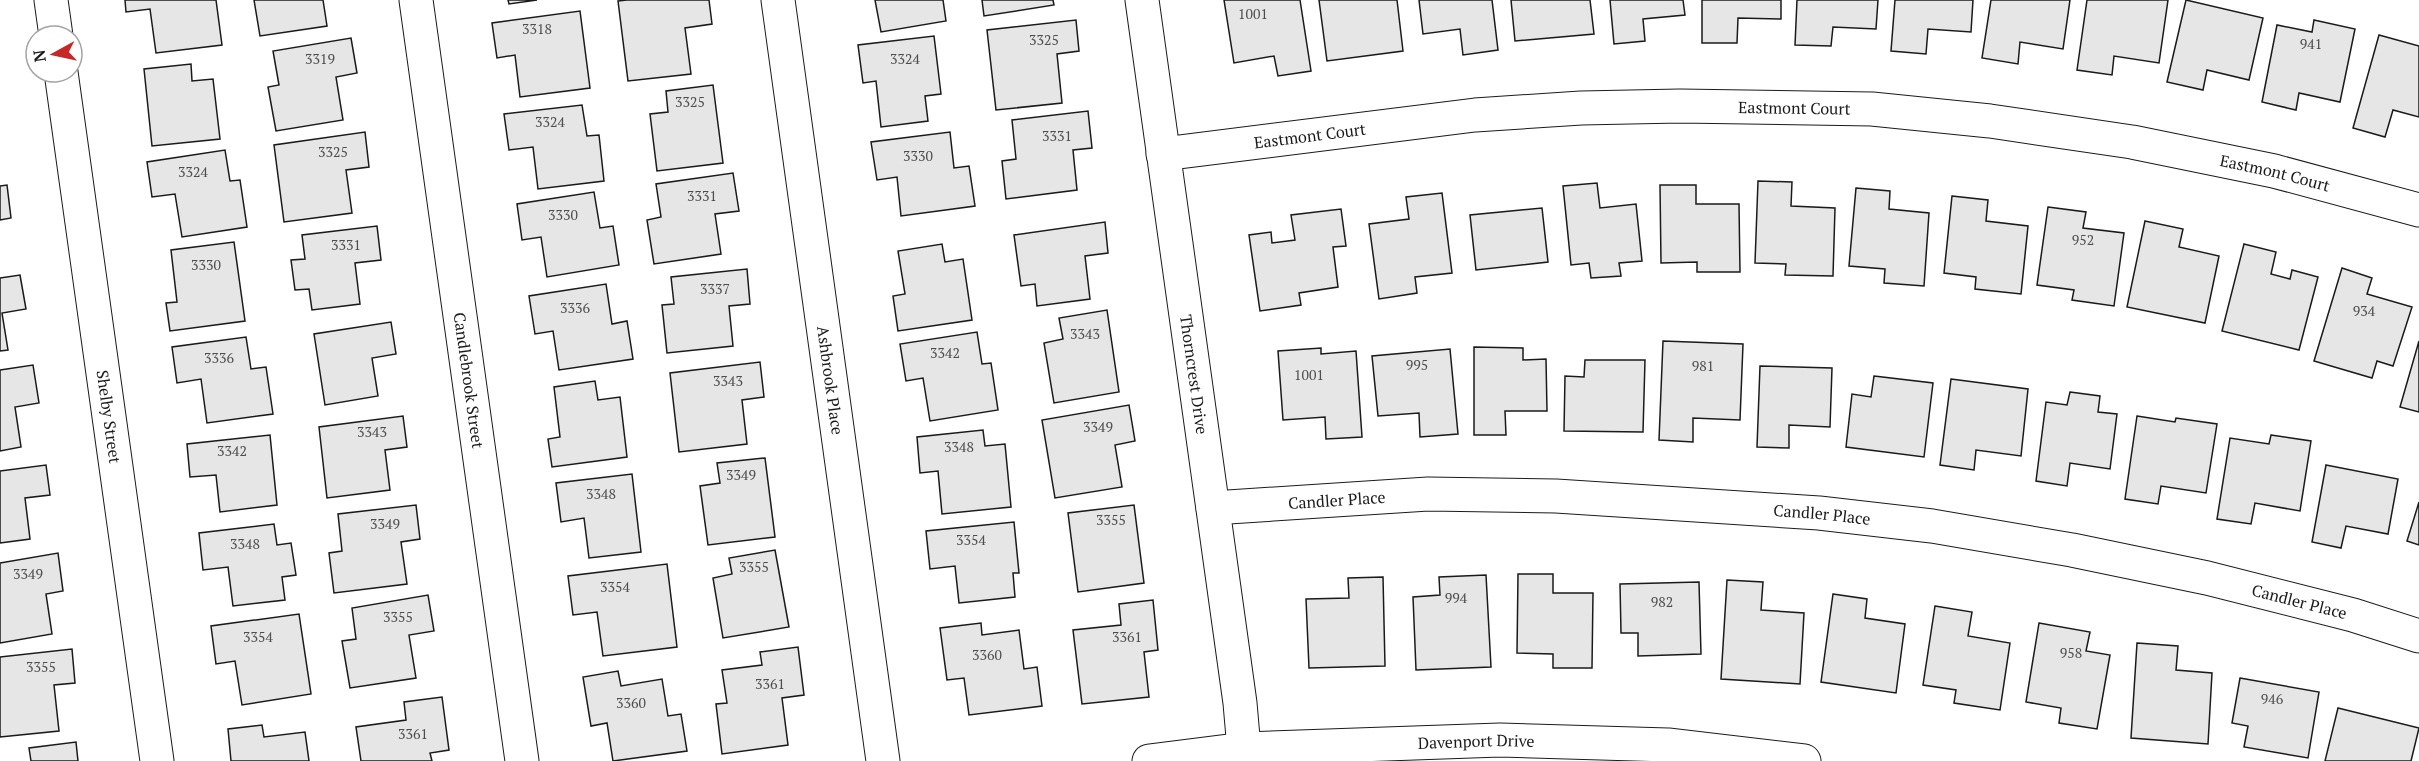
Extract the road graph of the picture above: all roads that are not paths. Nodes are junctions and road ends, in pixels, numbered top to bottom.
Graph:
1 (51, 0) edge
2 (416, 0) edge
3 (778, 0) edge
4 (1142, 0) edge
5 (54, 24) edge
6 (63, 84) edge
7 (1163, 154) junction
8 (2419, 210) edge
9 (1213, 508) junction
10 (2419, 636) edge
11 (1244, 749) junction
12 (1556, 751) edge
13 (157, 761) edge
14 (522, 761) edge
15 (883, 761) edge
16 (1149, 761) edge
17 (1804, 761) edge

1 - 5 street
2 - 14 street, Candlebrook Street
3 - 15 street, Ashbrook Place
4 - 7 street, Thorncrest Drive
6 - 13 street, Shelby Street
7 - 8 street, Eastmont Court
7 - 9 street, Thorncrest Drive
9 - 10 street, Candler Place
9 - 11 street, Thorncrest Drive
11 - 12 street, Davenport Drive
11 - 16 street, Davenport Drive
12 - 17 street, Davenport Drive

